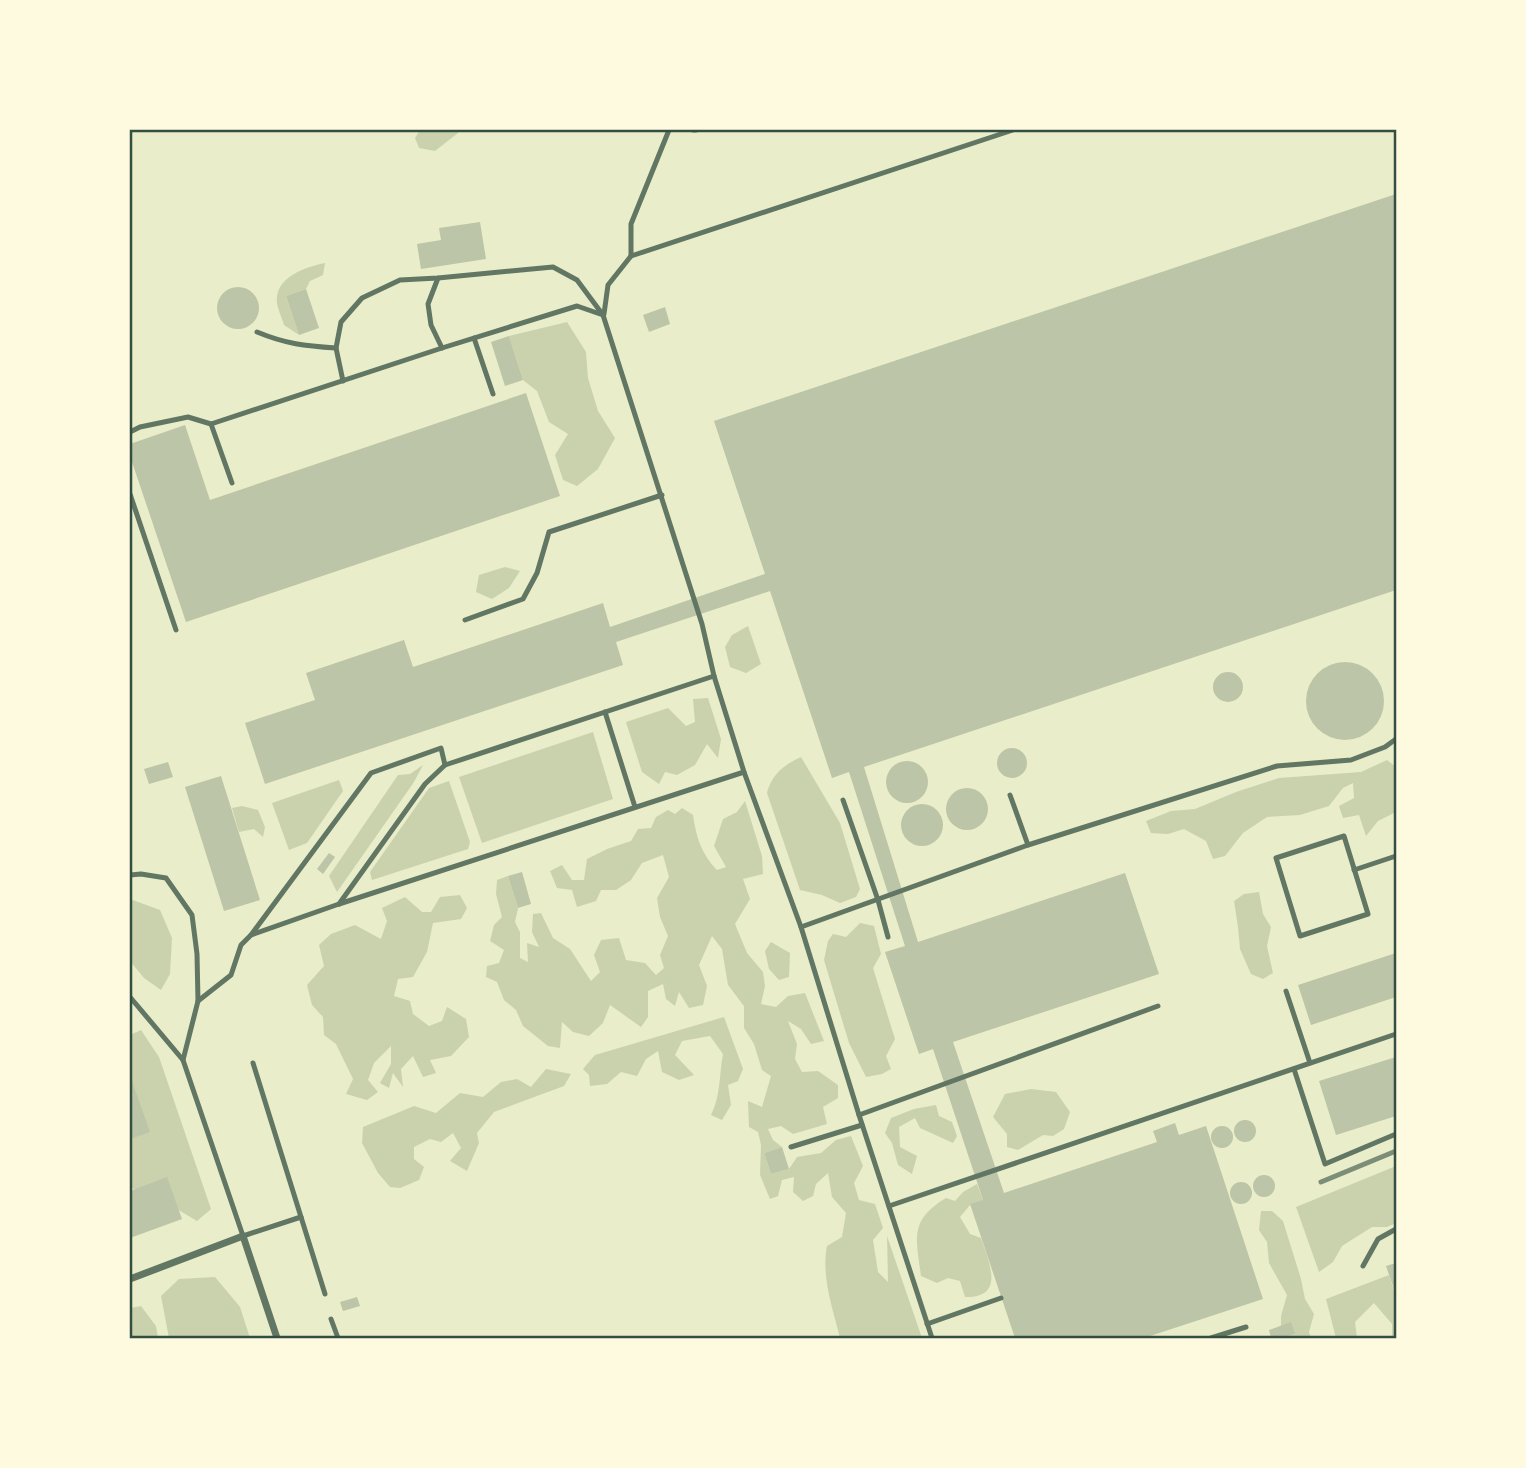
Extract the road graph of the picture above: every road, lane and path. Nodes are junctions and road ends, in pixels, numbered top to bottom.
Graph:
1 (669, 130) edge
2 (1013, 130) edge
3 (631, 256) junction
4 (438, 278) junction
5 (603, 316) junction
6 (257, 332) dead end
7 (474, 338) junction
8 (336, 348) junction
9 (442, 348) junction
10 (343, 381) junction
11 (493, 394) dead end
12 (211, 424) junction
13 (130, 432) edge
14 (232, 482) dead end
15 (130, 495) edge
16 (662, 495) junction
17 (465, 620) dead end
18 (176, 630) dead end
19 (714, 676) junction
20 (604, 712) junction
21 (1396, 739) edge
22 (445, 765) junction
23 (744, 772) junction
24 (1010, 795) dead end
25 (843, 800) dead end
26 (635, 807) junction
27 (1028, 845) junction
28 (1396, 856) edge
29 (1354, 870) junction
30 (130, 875) edge
31 (877, 900) junction
32 (339, 904) junction
33 (801, 927) junction
34 (251, 934) junction
35 (888, 937) dead end
36 (1286, 992) dead end
37 (130, 997) edge
38 (198, 1001) junction
39 (1158, 1006) dead end
40 (1396, 1034) edge
41 (183, 1060) junction
42 (253, 1063) dead end
43 (1310, 1063) junction
44 (1294, 1069) junction
45 (859, 1115) junction
46 (862, 1125) junction
47 (1396, 1134) edge
48 (792, 1147) dead end
49 (889, 1206) junction
50 (301, 1217) junction
51 (1396, 1229) edge
52 (243, 1236) junction
53 (1363, 1266) dead end
54 (130, 1279) edge
55 (325, 1294) dead end
56 (1001, 1298) dead end
57 (331, 1319) dead end
58 (928, 1324) junction
59 (1246, 1327) dead end
60 (277, 1339) edge
61 (338, 1339) edge
62 (932, 1339) edge
63 (1211, 1339) edge

1 - 3 lane
2 - 3 lane
3 - 5 lane
4 - 5 lane
4 - 8 lane
4 - 9 lane
5 - 7 lane
5 - 16 lane
6 - 8 lane
7 - 9 lane
7 - 11 lane
8 - 10 lane
9 - 10 lane
10 - 12 lane
12 - 13 lane
12 - 14 lane
15 - 18 lane
16 - 17 lane
16 - 19 lane
19 - 20 lane
19 - 23 lane
20 - 22 lane
20 - 26 lane
21 - 27 lane
22 - 32 lane
22 - 34 lane
23 - 26 lane
23 - 33 lane
24 - 27 lane
25 - 31 lane
26 - 32 lane
27 - 31 lane
28 - 29 lane
29 - 29 lane
30 - 38 lane
31 - 33 lane
31 - 35 lane
32 - 34 lane
33 - 45 lane
34 - 38 lane
36 - 43 lane
37 - 41 lane
38 - 41 lane
39 - 45 lane
40 - 43 lane
41 - 52 lane
42 - 50 lane
43 - 44 lane
44 - 47 lane
44 - 49 lane
45 - 46 lane
46 - 48 lane
46 - 49 lane
49 - 58 lane
50 - 52 lane
50 - 55 lane
51 - 53 lane
52 - 54 street
52 - 60 street
56 - 58 lane
57 - 61 lane
58 - 62 lane
59 - 63 lane

